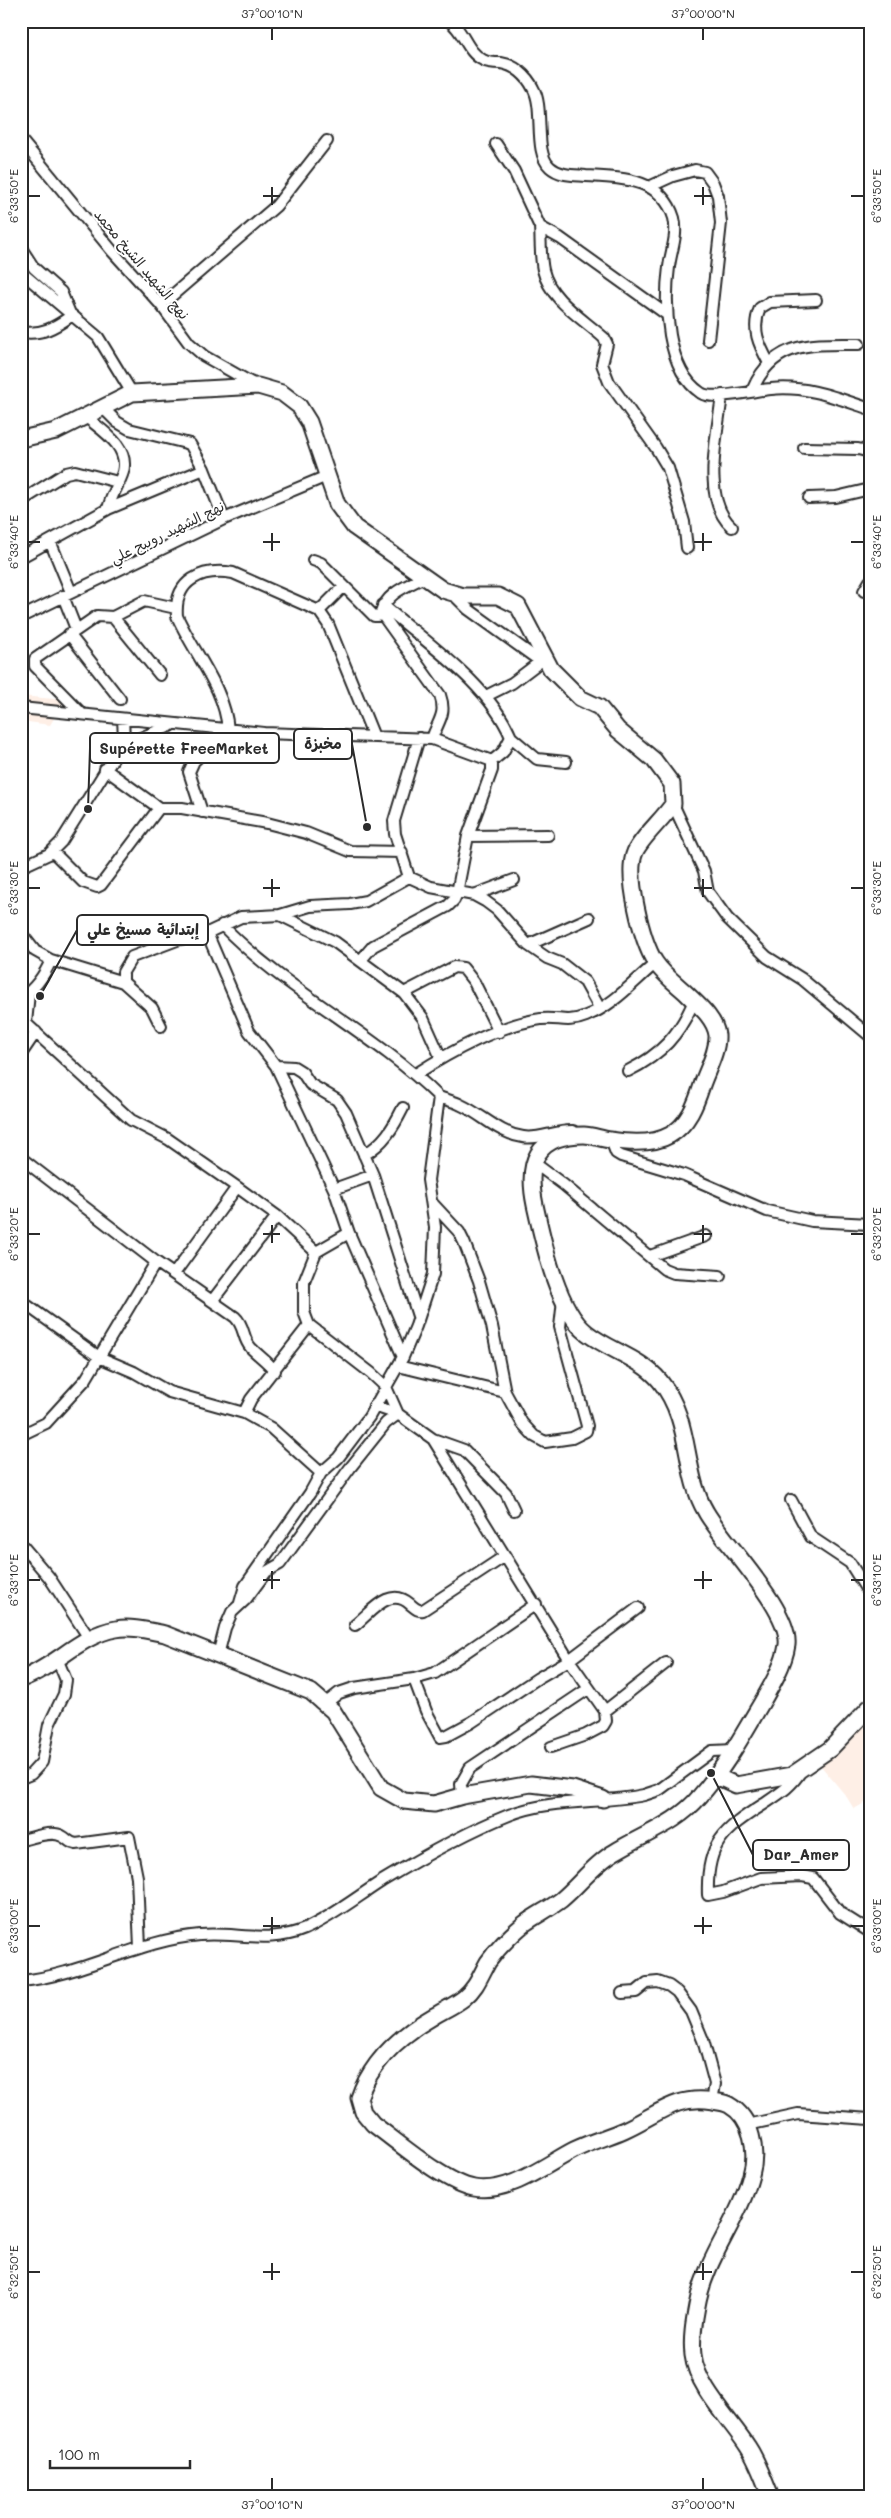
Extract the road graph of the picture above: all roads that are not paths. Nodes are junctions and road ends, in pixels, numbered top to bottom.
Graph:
1 (449, 21) edge
2 (21, 140) edge
3 (327, 140) dead end
4 (496, 144) dead end
5 (651, 186) junction
6 (540, 227) junction
7 (21, 248) edge
8 (21, 272) edge
9 (816, 300) dead end
10 (161, 305) junction
11 (666, 314) junction
12 (71, 316) junction
13 (21, 332) edge
14 (708, 340) dead end
15 (859, 344) dead end
16 (769, 363) junction
17 (258, 386) junction
18 (752, 391) junction
19 (132, 393) junction
20 (722, 395) junction
21 (102, 407) junction
22 (868, 407) edge
23 (85, 416) junction
24 (21, 439) edge
25 (804, 448) dead end
26 (870, 452) edge
27 (204, 469) junction
28 (327, 476) junction
29 (118, 482) junction
30 (870, 489) edge
31 (809, 498) dead end
32 (21, 501) edge
33 (108, 509) junction
34 (224, 519) junction
35 (732, 527) dead end
36 (50, 541) junction
37 (687, 548) dead end
38 (21, 557) edge
39 (313, 560) dead end
40 (424, 577) junction
41 (870, 581) edge
42 (344, 586) junction
43 (864, 591) dead end
44 (67, 594) junction
45 (454, 595) junction
46 (176, 608) junction
47 (382, 609) junction
48 (320, 611) junction
49 (21, 616) edge
50 (113, 617) junction
51 (72, 632) junction
52 (543, 659) junction
53 (160, 675) dead end
54 (486, 696) junction
55 (120, 699) dead end
56 (21, 708) edge
57 (82, 714) junction
58 (123, 719) junction
59 (171, 725) junction
60 (228, 730) junction
61 (374, 737) junction
62 (511, 737) junction
63 (419, 738) junction
64 (432, 739) junction
65 (121, 746) junction
66 (492, 761) junction
67 (566, 762) dead end
68 (105, 769) junction
69 (673, 804) junction
70 (159, 808) junction
71 (202, 812) junction
72 (548, 835) dead end
73 (468, 836) junction
74 (52, 851) junction
75 (402, 852) junction
76 (21, 867) edge
77 (409, 877) junction
78 (514, 880) dead end
79 (457, 893) junction
80 (474, 895) junction
81 (280, 915) junction
82 (589, 918) dead end
83 (222, 925) junction
84 (21, 933) edge
85 (207, 933) junction
86 (528, 945) junction
87 (51, 960) junction
88 (361, 960) junction
89 (656, 963) junction
90 (123, 982) junction
91 (404, 993) junction
92 (25, 995) edge
93 (694, 1001) junction
94 (600, 1009) junction
95 (24, 1021) edge
96 (161, 1026) dead end
97 (36, 1032) junction
98 (499, 1032) junction
99 (870, 1036) edge
100 (21, 1054) edge
101 (441, 1058) junction
102 (276, 1066) junction
103 (628, 1071) dead end
104 (416, 1074) junction
105 (439, 1097) junction
106 (403, 1108) dead end
107 (585, 1135) junction
108 (611, 1140) junction
109 (364, 1155) junction
110 (21, 1158) edge
111 (533, 1162) junction
112 (373, 1175) junction
113 (238, 1187) junction
114 (334, 1189) junction
115 (433, 1204) junction
116 (277, 1216) junction
117 (870, 1224) edge
118 (349, 1233) junction
119 (706, 1236) dead end
120 (316, 1252) junction
121 (650, 1256) junction
122 (156, 1262) junction
123 (174, 1274) junction
124 (720, 1276) dead end
125 (563, 1300) junction
126 (21, 1301) edge
127 (212, 1301) junction
128 (418, 1316) junction
129 (309, 1326) junction
130 (99, 1357) junction
131 (401, 1362) junction
132 (275, 1370) junction
133 (386, 1387) junction
134 (505, 1392) junction
135 (374, 1406) junction
136 (244, 1413) junction
137 (398, 1414) junction
138 (21, 1435) edge
139 (433, 1439) junction
140 (338, 1458) junction
141 (350, 1468) junction
142 (322, 1473) junction
143 (791, 1500) dead end
144 (514, 1510) dead end
145 (21, 1544) edge
146 (505, 1556) junction
147 (870, 1595) edge
148 (240, 1603) junction
149 (536, 1604) junction
150 (638, 1608) dead end
151 (356, 1625) dead end
152 (89, 1638) junction
153 (218, 1656) junction
154 (569, 1660) junction
155 (58, 1661) junction
156 (666, 1663) dead end
157 (21, 1679) edge
158 (414, 1679) junction
159 (588, 1689) junction
160 (326, 1703) junction
161 (870, 1707) edge
162 (605, 1711) junction
163 (551, 1747) dead end
164 (734, 1750) junction
165 (803, 1768) junction
166 (716, 1776) junction
167 (21, 1778) edge
168 (462, 1796) junction
169 (603, 1799) junction
170 (21, 1840) edge
171 (870, 1932) edge
172 (140, 1948) junction
173 (21, 1981) edge
174 (622, 1993) dead end
175 (712, 2101) junction
176 (870, 2119) edge
177 (747, 2125) junction
178 (771, 2497) edge

1 - 5 street
2 - 10 street, نهج الشهيد الشيخ محمد
3 - 10 street
4 - 6 street
5 - 11 street
5 - 14 street
6 - 11 street
6 - 37 street
7 - 12 street
8 - 12 street
9 - 16 street
10 - 17 street, نهج الشهيد الشيخ محمد
11 - 20 street
12 - 13 street
12 - 19 street
15 - 16 street
16 - 18 street
17 - 19 main road
17 - 28 main road
18 - 20 street
18 - 22 street
19 - 21 main road
20 - 35 street
21 - 23 main road
21 - 27 street
23 - 24 main road
23 - 29 street
25 - 26 street
27 - 33 street
27 - 34 street
28 - 34 street, نهج الشهيد رويبح علي
28 - 40 main road
29 - 32 street
29 - 33 street
30 - 31 street
33 - 36 street
34 - 44 street, نهج الشهيد رويبح علي
36 - 38 street
36 - 44 street
39 - 42 street
40 - 45 main road
40 - 47 street
41 - 43 street
42 - 47 street
42 - 48 street
44 - 49 street, نهج الشهيد رويبح علي
44 - 51 street
45 - 52 street
45 - 52 main road
46 - 48 street
46 - 50 street
46 - 60 street
47 - 54 street
47 - 64 street
48 - 61 street
50 - 51 street
50 - 53 street
51 - 55 street
51 - 57 street
52 - 54 street
52 - 69 main road
54 - 62 street
56 - 57 street
57 - 58 street
58 - 59 street
58 - 65 street
59 - 60 street
59 - 65 street
60 - 61 street
60 - 71 street
61 - 63 street
62 - 66 street
62 - 67 street
63 - 64 street
63 - 75 street
64 - 66 street
65 - 68 street
66 - 73 street
68 - 70 street
68 - 74 street
69 - 89 main road
69 - 99 street
70 - 71 street
70 - 74 street
71 - 75 street
72 - 73 street
73 - 79 street
74 - 76 street
75 - 77 street
77 - 79 street
77 - 81 street
78 - 80 street
79 - 80 street
79 - 88 street
80 - 86 street
81 - 83 street
81 - 88 street
82 - 86 street
83 - 85 street
83 - 104 street
84 - 87 street
85 - 90 street
85 - 102 street
86 - 94 street
87 - 90 street
87 - 92 street
88 - 91 street
89 - 93 main road
89 - 94 street
90 - 96 street
91 - 98 street
91 - 101 street
92 - 95 street
93 - 103 street
93 - 108 main road
94 - 98 street
95 - 97 street
97 - 100 street
97 - 113 street
98 - 101 street
101 - 104 street
102 - 109 street
102 - 114 street
104 - 105 street
105 - 107 street
105 - 115 street
106 - 109 street
107 - 108 main road
107 - 111 main road
108 - 117 street
109 - 112 street
110 - 122 street
111 - 121 street
111 - 125 main road
112 - 114 street
112 - 128 street
113 - 116 street
113 - 123 street
114 - 118 street
115 - 128 street
115 - 134 street
116 - 120 street
116 - 127 street
118 - 120 street
118 - 131 street
119 - 121 street
120 - 129 street
121 - 124 street
122 - 123 street
122 - 130 street
123 - 127 street
125 - 134 street
125 - 164 main road
126 - 130 street
127 - 132 street
128 - 131 street
129 - 132 street
129 - 133 street
130 - 136 street
130 - 138 street
131 - 133 street
131 - 134 street
132 - 136 street
133 - 135 street
133 - 137 street
135 - 137 street
135 - 140 street
136 - 142 street
137 - 139 street
137 - 141 street
139 - 144 street
139 - 146 street
140 - 141 street
140 - 142 street
141 - 148 street
142 - 148 street
143 - 147 street
145 - 152 street
146 - 149 street
146 - 151 street
148 - 153 street
149 - 154 street
149 - 158 street
150 - 154 street
152 - 153 main road
152 - 155 main road
153 - 160 main road
154 - 158 street
154 - 159 street
155 - 157 main road
155 - 167 street
156 - 162 street
158 - 160 street
159 - 162 street
159 - 168 street
160 - 168 main road
161 - 165 main road
162 - 163 street
164 - 166 main road
164 - 169 street
165 - 166 main road
165 - 171 street
166 - 175 main road
168 - 169 main road
169 - 172 street
170 - 172 street
172 - 173 street
174 - 175 street
175 - 177 main road
176 - 177 street
177 - 178 main road

